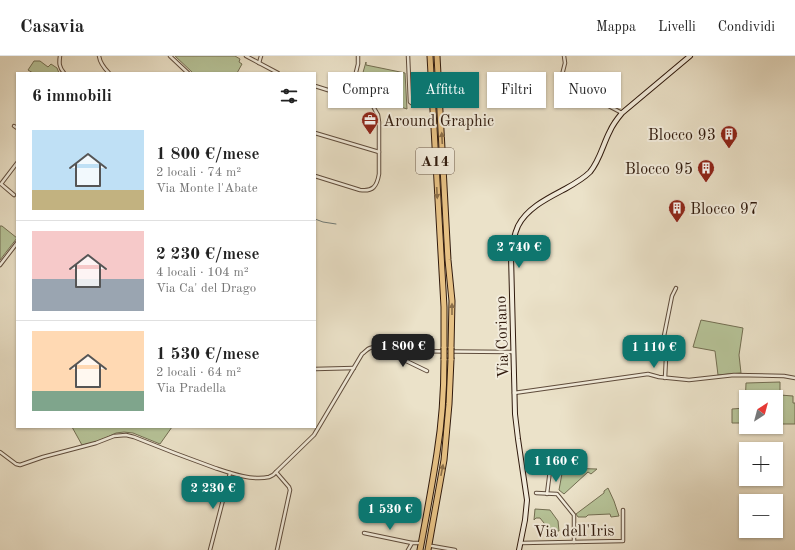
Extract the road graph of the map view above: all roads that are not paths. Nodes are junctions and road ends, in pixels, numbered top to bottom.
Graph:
1 (60, 56) edge
2 (99, 56) edge
3 (170, 56) edge
4 (246, 56) edge
5 (261, 56) edge
6 (358, 56) edge
7 (408, 56) edge
8 (430, 56) edge
9 (437, 56) edge
10 (564, 56) edge
11 (690, 56) edge
12 (259, 63) junction
13 (63, 72) edge
14 (108, 72) edge
15 (187, 72) edge
16 (276, 72) edge
17 (356, 72) edge
18 (316, 86) edge
19 (328, 90) edge
20 (411, 103) edge
21 (374, 108) edge
22 (622, 113) junction
23 (316, 133) edge
24 (379, 152) junction
25 (16, 164) edge
26 (316, 176) edge
27 (0, 184) edge
28 (14, 195) dead end
29 (16, 244) edge
30 (0, 265) edge
31 (676, 288) dead end
32 (388, 350) junction
33 (513, 352) junction
34 (354, 368) junction
35 (316, 369) edge
36 (427, 371) dead end
37 (665, 378) junction
38 (795, 378) edge
39 (514, 393) junction
40 (0, 452) edge
41 (550, 470) dead end
42 (276, 472) junction
43 (230, 473) junction
44 (536, 493) dead end
45 (547, 494) junction
46 (623, 510) dead end
47 (364, 533) dead end
48 (574, 542) junction
49 (412, 543) junction
50 (418, 543) dead end
51 (520, 543) junction
52 (432, 546) dead end
53 (210, 550) edge
54 (277, 550) edge
55 (408, 550) edge
56 (420, 550) edge
57 (428, 550) edge
58 (455, 550) edge
59 (519, 550) edge

1 - 13 street
2 - 14 street
3 - 15 street
4 - 12 street
5 - 12 street
6 - 17 street
7 - 20 street
8 -> 56 highway, A14, bridge
57 -> 9 highway, A14, bridge
10 - 22 street
11 - 22 main road, Via Coriano
12 - 16 street
18 - 19 street
21 - 24 street
22 - 33 main road, Via Coriano
23 - 24 street
24 - 26 street
25 - 27 street
27 - 28 street
29 - 30 street
31 - 37 street
32 - 33 street
32 - 34 street
32 - 36 street
33 - 39 main road, Via Coriano
34 - 35 street
34 - 42 street
37 - 38 street
37 - 39 street
39 - 51 main road, Via Coriano
40 - 43 street
41 - 45 street
42 - 43 street
42 - 54 street
43 - 53 street
44 - 45 street
45 - 48 street
46 - 48 street, Via dell'Iris
47 - 49 street
48 - 51 street, Via dell'Iris
49 - 50 street
49 - 55 street
51 - 59 main road, Via Coriano
52 - 58 street

